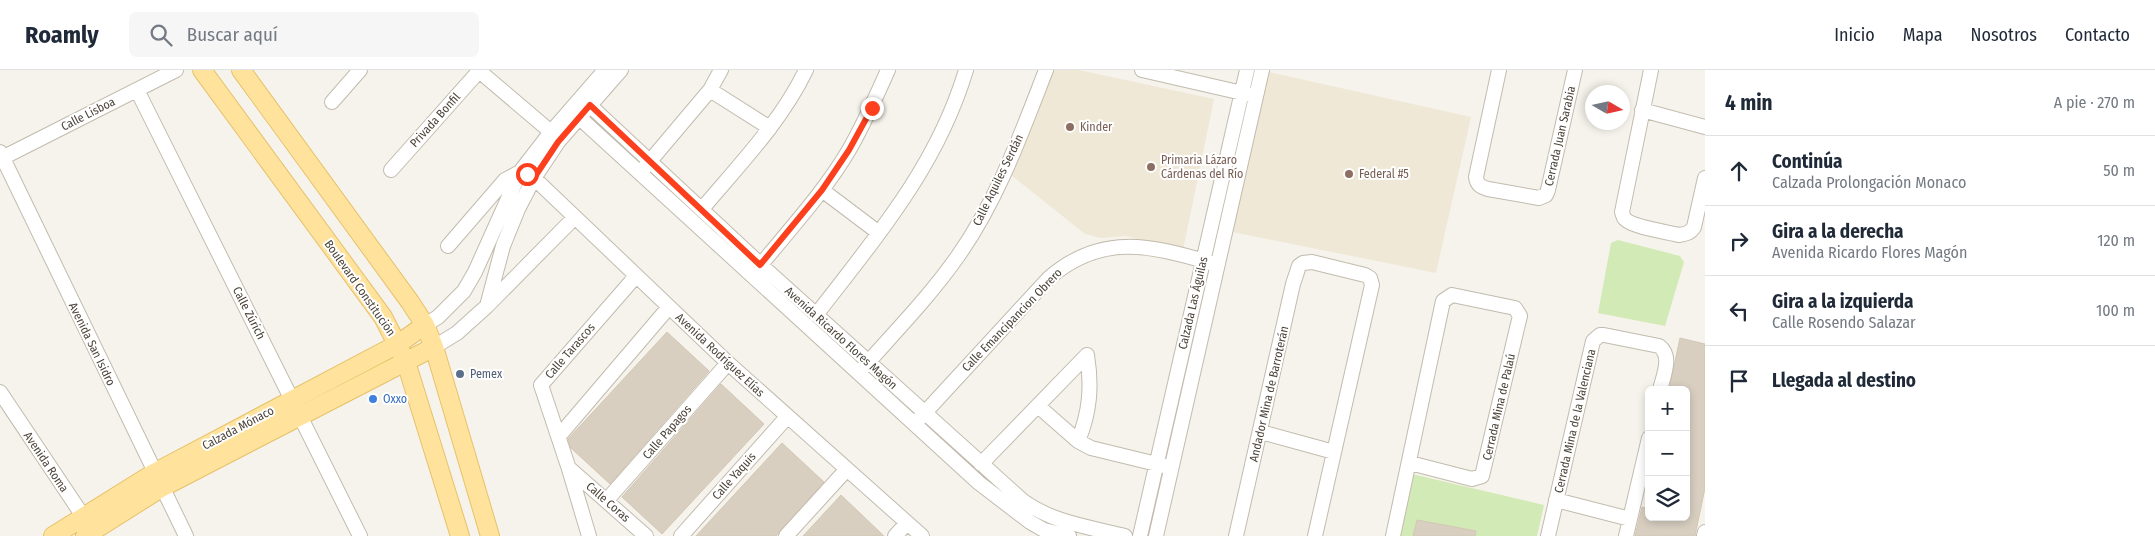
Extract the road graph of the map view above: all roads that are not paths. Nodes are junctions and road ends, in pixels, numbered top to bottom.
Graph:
1 (176, 70) edge
2 (202, 70) edge
3 (241, 70) edge
4 (360, 70) edge
5 (605, 70) edge
6 (621, 70) edge
7 (720, 70) edge
8 (806, 70) edge
9 (888, 70) edge
10 (966, 70) edge
11 (1046, 70) edge
12 (1142, 70) edge
13 (1247, 70) edge
14 (1262, 70) edge
15 (1499, 70) edge
16 (1575, 70) edge
17 (1651, 70) edge
18 (478, 71) edge
19 (137, 90) junction
20 (710, 90) junction
21 (1249, 94) junction
22 (586, 101) junction
23 (332, 102) dead end
24 (1642, 110) junction
25 (575, 113) junction
26 (770, 128) junction
27 (1705, 128) edge
28 (554, 137) junction
29 (1, 156) edge
30 (650, 161) junction
31 (391, 170) dead end
32 (520, 172) junction
33 (639, 173) junction
34 (534, 178) junction
35 (1705, 178) edge
36 (822, 190) junction
37 (702, 209) junction
38 (574, 218) junction
39 (879, 233) junction
40 (448, 246) dead end
41 (1203, 260) junction
42 (1217, 264) junction
43 (760, 265) junction
44 (636, 276) junction
45 (751, 276) junction
46 (486, 306) junction
47 (669, 307) junction
48 (816, 315) junction
49 (425, 325) junction
50 (398, 344) junction
51 (434, 347) junction
52 (406, 362) junction
53 (868, 362) junction
54 (728, 363) junction
55 (858, 373) junction
56 (1661, 386) edge
57 (0, 392) edge
58 (292, 399) junction
59 (1038, 406) junction
60 (924, 413) junction
61 (300, 415) junction
62 (787, 417) junction
63 (914, 424) junction
64 (1261, 432) junction
65 (559, 436) junction
66 (1078, 441) junction
67 (1334, 452) junction
68 (1645, 455) edge
69 (1410, 463) junction
70 (981, 464) junction
71 (1156, 464) junction
72 (1170, 466) junction
73 (569, 469) junction
74 (847, 469) junction
75 (158, 480) junction
76 (1556, 500) junction
77 (606, 501) junction
78 (1630, 518) junction
79 (907, 523) junction
80 (89, 530) edge
81 (1705, 532) edge
82 (53, 536) edge
83 (186, 536) edge
84 (360, 536) edge
85 (460, 536) edge
86 (490, 536) edge
87 (589, 536) edge
88 (646, 536) edge
89 (681, 536) edge
90 (786, 536) edge
91 (895, 536) edge
92 (922, 536) edge
93 (1069, 536) edge
94 (1125, 536) edge
95 (1140, 536) edge
96 (1156, 536) edge
97 (1236, 536) edge
98 (1315, 536) edge
99 (1393, 536) edge
100 (1548, 536) edge
101 (1626, 536) edge
102 (1704, 536) edge

1 - 19 street, Calle Lisboa
2 - 50 main road, Boulevard Constitución
3 - 49 main road
4 - 23 street
5 - 22 street
6 - 22 street
7 - 20 street
8 - 26 street
9 - 36 street
10 - 39 street
11 - 53 street, Calle Aquiles Serdán
12 - 21 street
13 - 21 street, Calzada Las Águilas
14 - 21 street, Calzada Las Águilas
15 - 16 street, Cerrada Juan Sarabia
17 - 24 street
18 - 28 street
18 - 31 street, Privada Bonfil
19 - 29 street, Calle Lisboa
19 - 58 street, Calle Zúrich
20 - 26 street
20 - 30 street
21 - 41 street, Calzada Las Águilas
21 - 42 street, Calzada Las Águilas
22 - 25 street
22 - 30 street, Avenida Ricardo Flores Magón
24 - 27 street
24 - 35 street
25 - 28 street
25 - 33 street, Avenida Ricardo Flores Magón
26 - 37 street
28 - 32 street
28 - 34 street
29 - 75 street, Avenida San Isidro
30 - 33 street
30 - 37 street, Avenida Ricardo Flores Magón
32 - 34 street, Avenida Rodríguez Elías
32 - 40 street
32 - 49 street
33 - 45 street, Avenida Ricardo Flores Magón
34 - 38 street, Avenida Rodríguez Elías
34 - 46 street
36 - 39 street
36 - 43 street
37 - 43 street, Avenida Ricardo Flores Magón
38 - 44 street, Avenida Rodríguez Elías
38 - 46 street
39 - 48 street
41 - 42 street, Calle Emancipancion Obrero
41 - 60 street, Calle Emancipancion Obrero
41 - 71 street, Calzada Las Águilas
42 - 72 street, Calzada Las Águilas
43 - 45 street
43 - 48 street, Avenida Ricardo Flores Magón
44 - 47 street, Avenida Rodríguez Elías
44 - 65 street, Calle Tarascos
45 - 55 street, Avenida Ricardo Flores Magón
46 - 51 street
47 - 54 street, Avenida Rodríguez Elías
47 - 65 street
48 - 53 street, Avenida Ricardo Flores Magón
49 - 50 main road, Calzada Mónaco
49 - 51 main road
50 - 52 main road, Boulevard Constitución
50 - 58 main road, Calzada Mónaco
51 - 52 main road, Calzada Mónaco
51 - 86 main road
52 - 61 main road, Calzada Mónaco
52 - 85 main road, Boulevard Constitución
53 - 55 street, Calle Aquiles Serdán
53 - 60 street, Avenida Ricardo Flores Magón
54 - 62 street, Avenida Rodríguez Elías
54 - 77 street, Calle Papagos
55 - 63 street, Avenida Ricardo Flores Magón
56 - 76 street, Cerrada Mina de la Valenciana
57 - 80 street, Avenida Roma
58 - 61 street, Calle Zúrich
58 - 75 main road, Calzada Mónaco
59 - 66 street
59 - 66 street
59 - 70 street
60 - 63 street, Calle Emancipancion Obrero
60 - 70 street, Avenida Ricardo Flores Magón
61 - 75 main road, Calzada Mónaco
61 - 84 street, Calle Zúrich
62 - 74 street, Avenida Rodríguez Elías
62 - 89 street, Calle Yaquis
63 - 93 street, Avenida Ricardo Flores Magón
64 - 67 street
64 - 67 street, Andador Mina de Barroterán
64 - 97 street, Andador Mina de Barroterán
65 - 73 street, Calle Tarascos
66 - 71 street
67 - 98 street
68 - 78 street
69 - 69 street, Cerrada Mina de Palaú
69 - 99 street
70 - 94 street, Avenida Ricardo Flores Magón
71 - 72 street
71 - 95 street, Calzada Las Águilas
72 - 96 street, Calzada Las Águilas
73 - 77 street, Calle Coras
73 - 87 street, Calle Tarascos
74 - 79 street, Avenida Rodríguez Elías
74 - 90 street
75 - 80 main road, Calzada Mónaco
75 - 83 street, Avenida San Isidro
76 - 78 street, Cerrada Mina de la Valenciana
76 - 100 street, Cerrada Mina de la Valenciana
77 - 88 street, Calle Coras
78 - 101 street
79 - 91 street
79 - 92 street, Avenida Rodríguez Elías
80 - 82 main road, Calzada Mónaco
81 - 102 street

